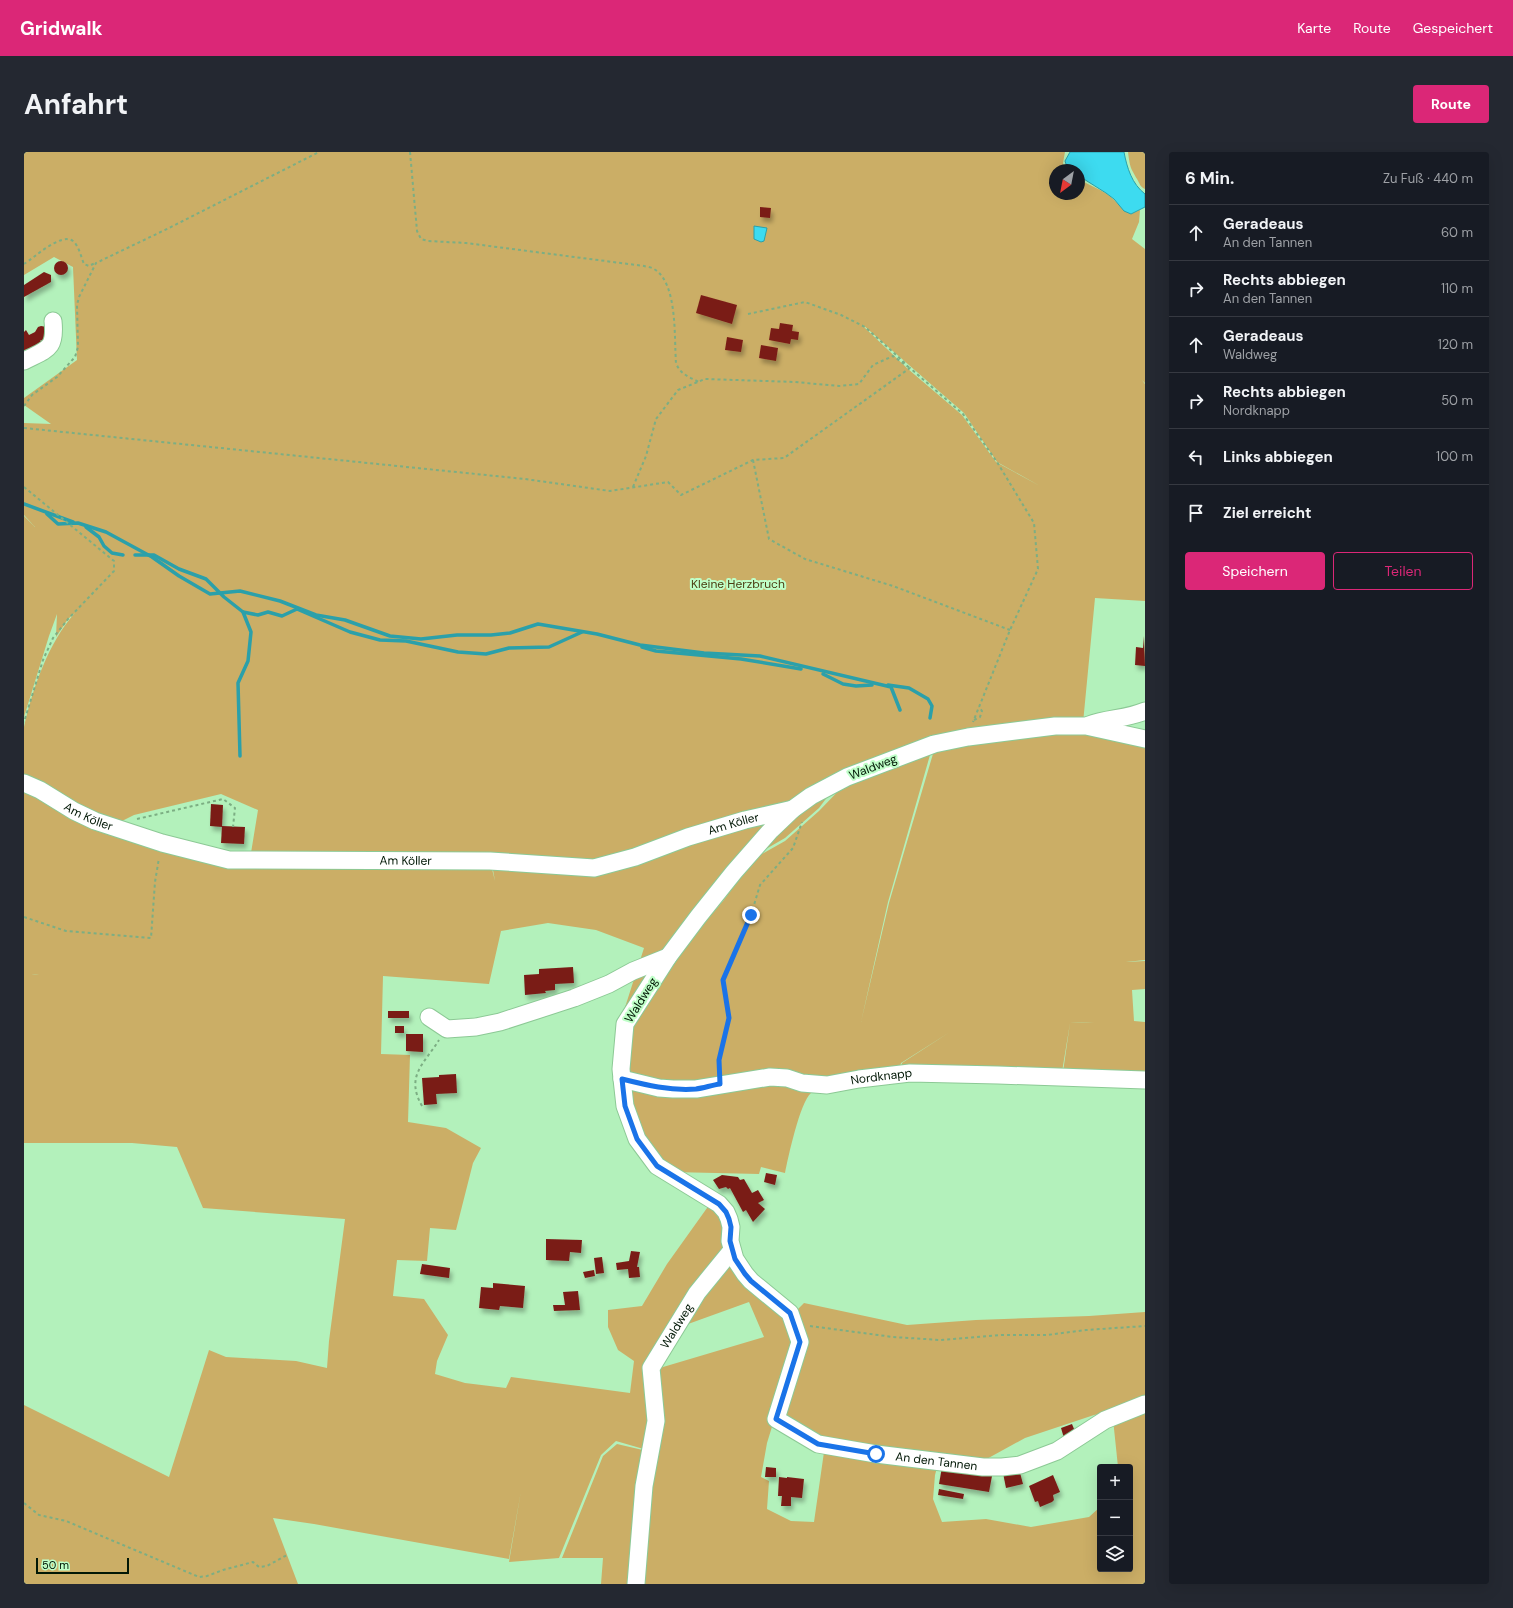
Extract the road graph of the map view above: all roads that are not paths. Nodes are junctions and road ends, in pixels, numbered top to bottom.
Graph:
1 (53, 321) dead end
2 (24, 361) edge
3 (1145, 711) edge
4 (1086, 726) junction
5 (1145, 739) edge
6 (24, 783) edge
7 (798, 814) junction
8 (668, 957) junction
9 (429, 1017) dead end
10 (622, 1079) junction
11 (1145, 1080) edge
12 (732, 1250) junction
13 (1145, 1404) edge
14 (636, 1584) edge

1 - 2 street
3 - 4 street
4 - 5 street, Waldweg
4 - 7 street, Waldweg
6 - 7 street, Am Köller
7 - 8 street, Waldweg
8 - 9 street
8 - 10 street, Waldweg
10 - 11 street, Nordknapp
10 - 12 street, Waldweg
12 - 13 street, An den Tannen
12 - 14 street, Waldweg

